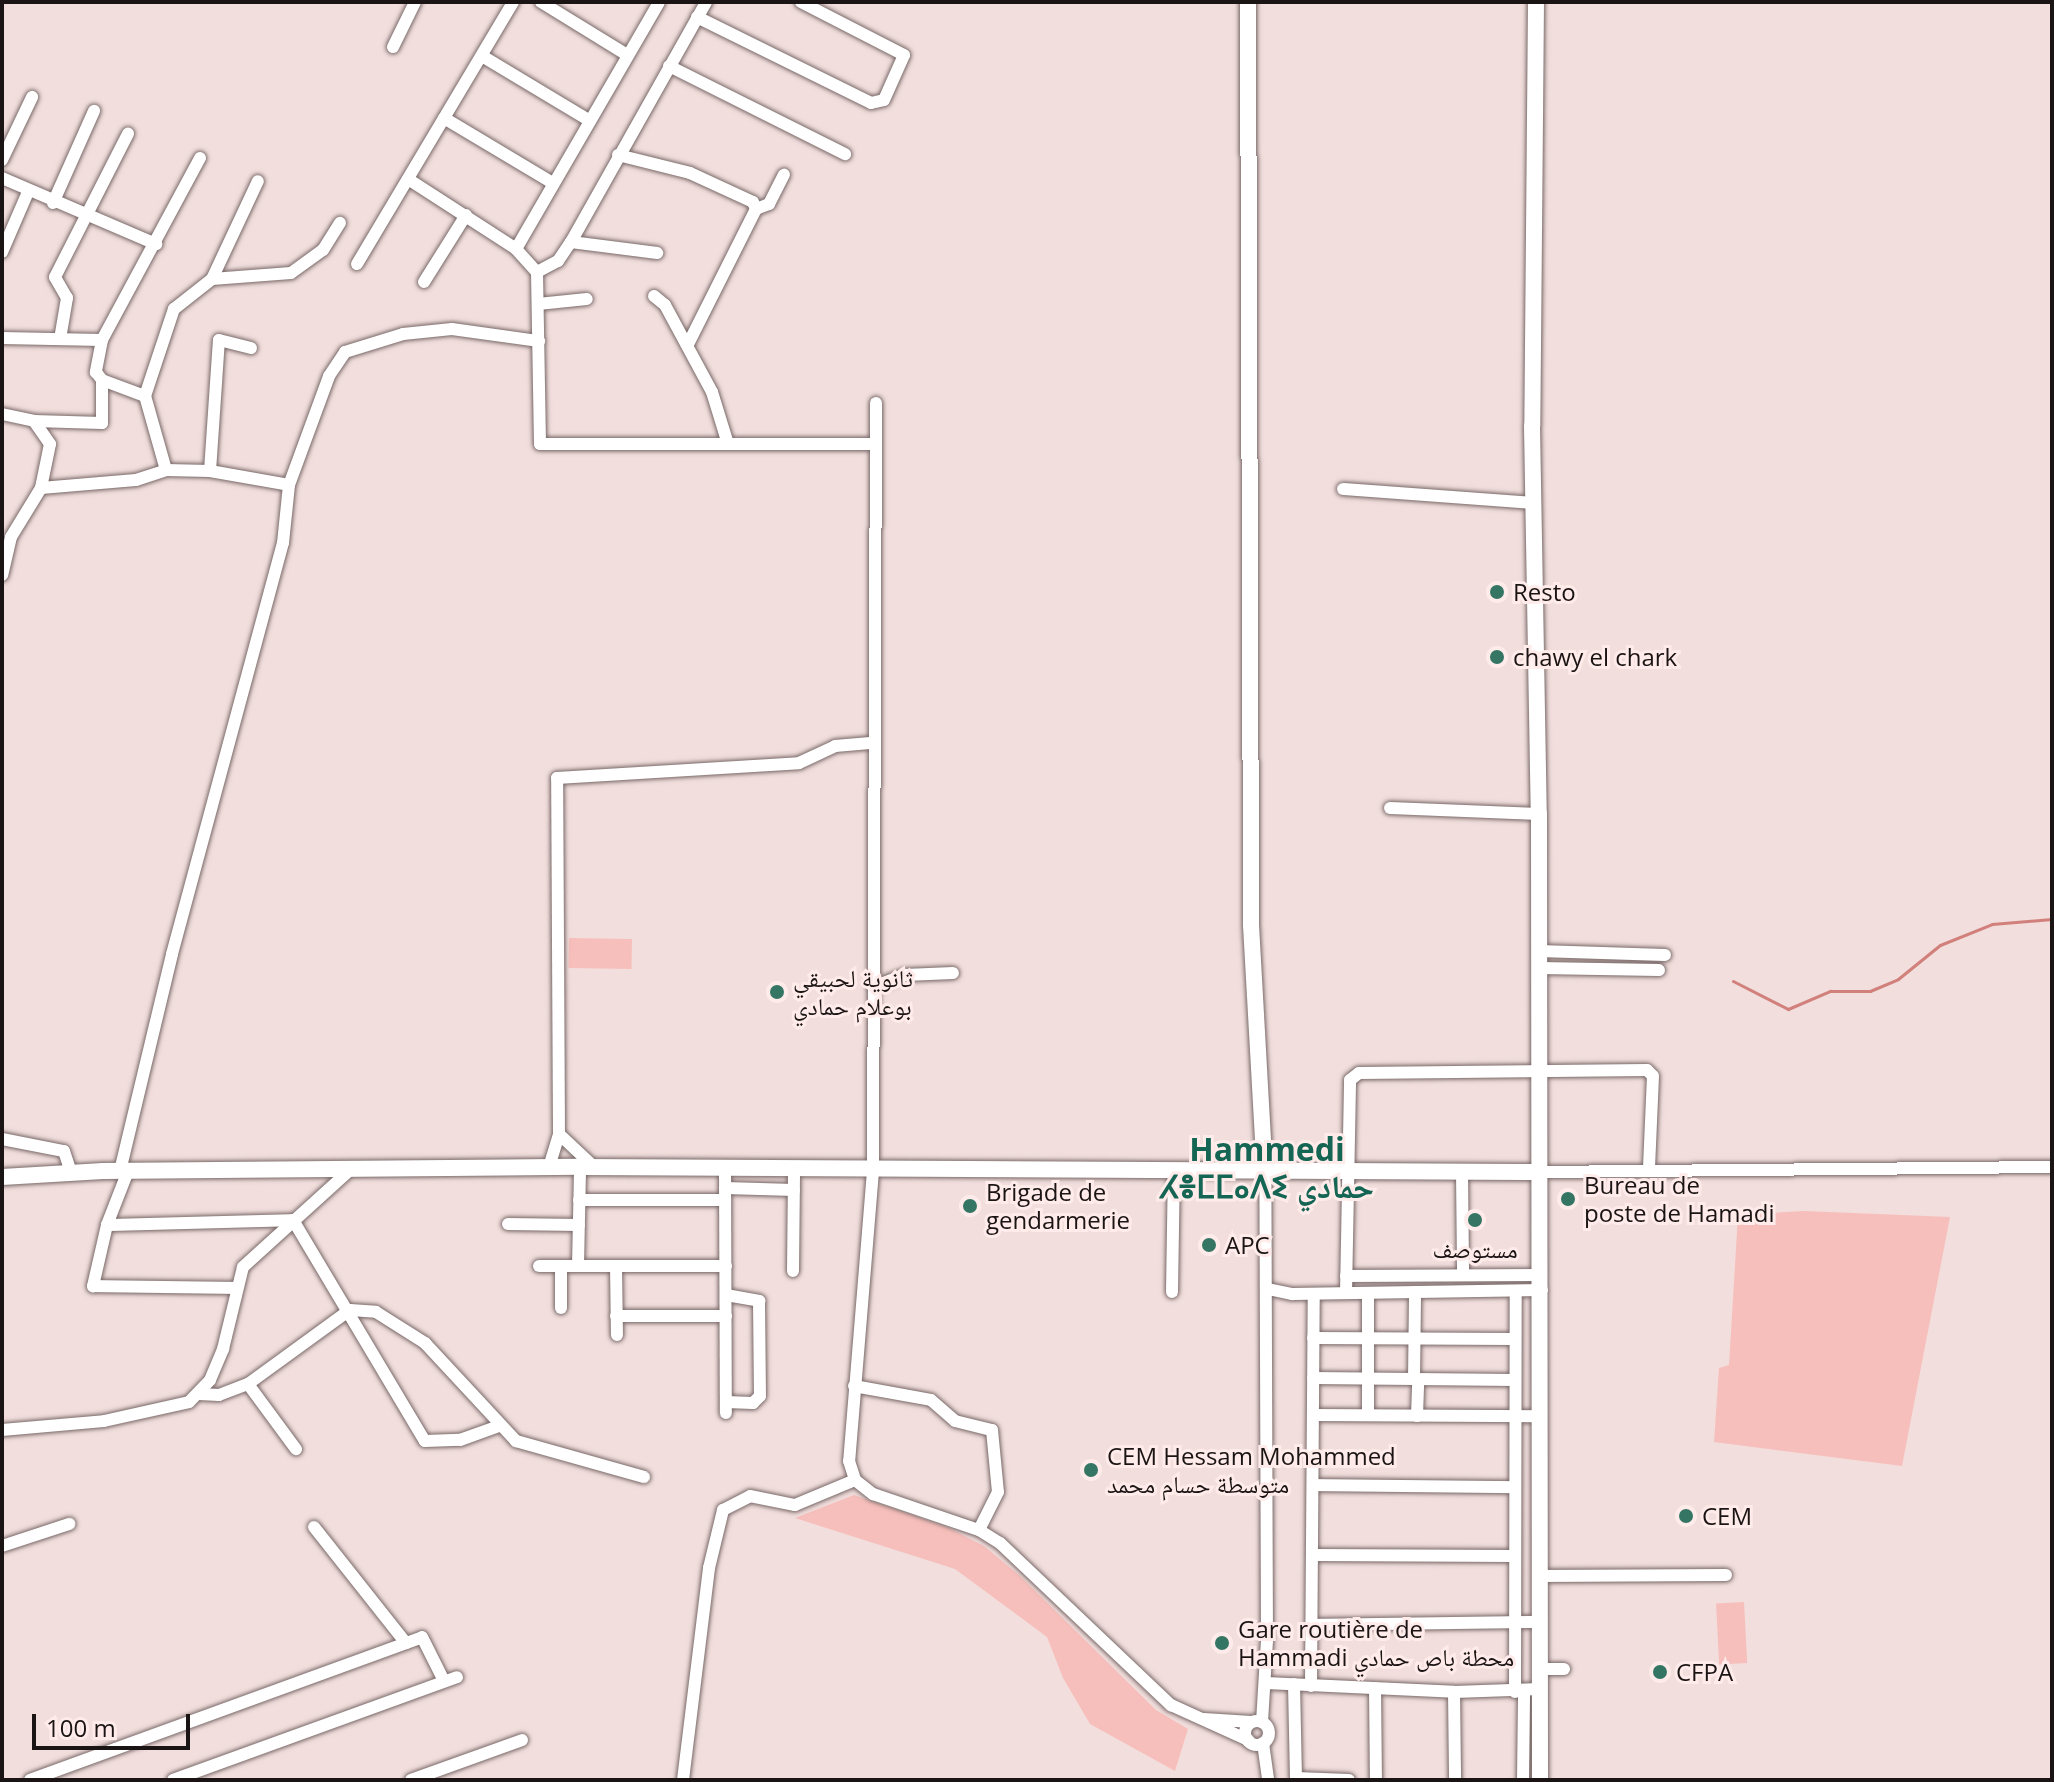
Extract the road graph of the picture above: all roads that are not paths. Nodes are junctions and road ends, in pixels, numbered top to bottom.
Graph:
1 (415, 2) edge
2 (513, 2) edge
3 (541, 2) edge
4 (659, 2) edge
5 (706, 2) edge
6 (801, 2) edge
7 (1248, 2) edge
8 (1536, 2) edge
9 (697, 17) junction
10 (393, 47) dead end
11 (627, 55) junction
12 (482, 56) junction
13 (669, 66) junction
14 (32, 97) dead end
15 (94, 111) dead end
16 (444, 118) junction
17 (590, 121) junction
18 (128, 134) dead end
19 (845, 154) dead end
20 (618, 155) junction
21 (200, 158) dead end
22 (2, 160) edge
23 (784, 175) dead end
24 (2, 178) edge
25 (408, 179) junction
26 (258, 181) dead end
27 (551, 182) junction
28 (28, 192) junction
29 (53, 203) junction
30 (754, 205) junction
31 (86, 213) junction
32 (466, 215) junction
33 (340, 223) dead end
34 (571, 242) junction
35 (156, 244) junction
36 (516, 249) junction
37 (2, 252) edge
38 (657, 253) dead end
39 (357, 264) dead end
40 (537, 272) junction
41 (212, 279) junction
42 (424, 282) dead end
43 (654, 296) dead end
44 (587, 299) dead end
45 (538, 304) junction
46 (2, 338) edge
47 (60, 339) junction
48 (102, 340) junction
49 (539, 341) junction
50 (687, 346) junction
51 (251, 348) dead end
52 (102, 380) junction
53 (145, 396) junction
54 (876, 403) dead end
55 (2, 414) edge
56 (34, 421) junction
57 (728, 444) junction
58 (875, 444) junction
59 (166, 470) junction
60 (210, 471) junction
61 (289, 485) junction
62 (41, 488) junction
63 (1343, 489) dead end
64 (1534, 503) junction
65 (2, 575) edge
66 (873, 743) junction
67 (1390, 808) dead end
68 (1539, 814) junction
69 (1665, 955) dead end
70 (1539, 959) junction
71 (1659, 970) dead end
72 (953, 973) dead end
73 (873, 987) junction
74 (1539, 1068) junction
75 (559, 1134) junction
76 (2, 1139) edge
77 (549, 1167) junction
78 (587, 1167) junction
79 (2052, 1167) edge
80 (351, 1169) junction
81 (725, 1169) junction
82 (1649, 1169) junction
83 (794, 1170) junction
84 (124, 1171) junction
85 (873, 1171) junction
86 (1174, 1171) junction
87 (1350, 1171) junction
88 (71, 1172) junction
89 (1265, 1172) junction
90 (1462, 1172) junction
91 (1539, 1172) junction
92 (2, 1177) edge
93 (794, 1190) junction
94 (725, 1194) junction
95 (579, 1200) junction
96 (293, 1220) junction
97 (508, 1224) dead end
98 (107, 1225) junction
99 (579, 1225) junction
100 (539, 1266) dead end
101 (561, 1266) junction
102 (578, 1266) junction
103 (616, 1266) junction
104 (726, 1266) junction
105 (793, 1271) dead end
106 (1463, 1275) junction
107 (1346, 1276) junction
108 (1542, 1282) junction
109 (762, 1285) dead end
110 (234, 1288) junction
111 (1268, 1289) junction
112 (1516, 1291) junction
113 (1172, 1292) dead end
114 (1415, 1292) junction
115 (1346, 1293) junction
116 (1368, 1293) junction
117 (1314, 1294) junction
118 (726, 1295) junction
119 (757, 1298) junction
120 (561, 1308) dead end
121 (350, 1310) junction
122 (616, 1316) junction
123 (726, 1316) junction
124 (617, 1335) dead end
125 (1313, 1338) junction
126 (1367, 1338) junction
127 (1415, 1338) junction
128 (1515, 1339) junction
129 (1313, 1378) junction
130 (1368, 1378) junction
131 (1416, 1379) junction
132 (1515, 1380) junction
133 (248, 1384) junction
134 (854, 1386) junction
135 (199, 1394) junction
136 (1313, 1415) junction
137 (1368, 1415) junction
138 (1515, 1415) junction
139 (1417, 1416) junction
140 (1541, 1416) junction
141 (499, 1426) junction
142 (2, 1430) edge
143 (296, 1449) dead end
144 (644, 1477) dead end
145 (855, 1480) junction
146 (1313, 1485) junction
147 (1515, 1487) junction
148 (69, 1524) dead end
149 (314, 1527) dead end
150 (979, 1530) junction
151 (2, 1546) edge
152 (1312, 1555) junction
153 (1514, 1556) junction
154 (1726, 1575) dead end
155 (1540, 1576) junction
156 (1540, 1622) junction
157 (1515, 1623) junction
158 (1311, 1625) junction
159 (406, 1643) junction
160 (1540, 1669) junction
161 (1564, 1669) dead end
162 (457, 1677) dead end
163 (444, 1681) junction
164 (1266, 1683) junction
165 (1294, 1684) junction
166 (1311, 1686) junction
167 (1375, 1688) junction
168 (1526, 1691) junction
169 (1454, 1692) junction
170 (1193, 1718) junction
171 (1257, 1722) junction
172 (522, 1740) dead end
173 (1248, 1740) junction
174 (1263, 1743) junction
175 (74, 1766) junction
176 (30, 1780) edge
177 (80, 1780) edge
178 (173, 1780) edge
179 (411, 1780) edge
180 (683, 1780) edge
181 (1268, 1780) edge
182 (1349, 1780) edge
183 (1376, 1780) edge
184 (1455, 1780) edge
185 (1523, 1780) edge
186 (1540, 1780) edge

1 - 10 street
2 - 12 street
3 - 11 street
4 - 11 street
5 - 9 street
6 - 9 street
7 - 89 main road
8 - 64 main road
9 - 13 street
11 - 17 street
12 - 16 street
12 - 17 street
13 - 19 street
13 - 20 street
14 - 22 street
15 - 29 street
16 - 25 street
16 - 27 street
17 - 27 street
18 - 31 street
20 - 30 street
20 - 34 street
21 - 35 street
23 - 30 street
24 - 28 street
25 - 32 street
25 - 39 street
26 - 41 street
27 - 36 street
28 - 29 street
28 - 37 street
29 - 31 street
30 - 50 street
31 - 35 street
31 - 47 street
32 - 36 street
32 - 42 street
33 - 41 street
34 - 38 street
34 - 40 street
35 - 48 street
36 - 40 street
40 - 45 street
41 - 53 street
43 - 50 street
44 - 45 street
45 - 49 street
46 - 47 street
47 - 48 street
48 - 52 street
49 - 57 street
49 - 61 street
50 - 57 street
51 - 60 street
52 - 53 street
52 - 56 street
53 - 59 street
54 - 58 street
55 - 56 street
56 - 62 street
57 - 58 street
58 - 66 street
59 - 60 street
59 - 62 street
60 - 61 street
61 - 84 street
62 - 65 street
63 - 64 street
64 - 68 main road
66 - 73 street
66 - 75 street
67 - 68 street
68 - 70 main road
69 - 70 street
70 - 71 street
70 - 74 main road
72 - 73 street
73 - 85 street
74 - 82 street
74 - 87 street
74 - 91 main road
75 - 77 street
75 - 78 street
76 - 88 street
77 - 78 main road
77 - 80 main road
78 - 81 main road
78 - 95 street
79 - 82 street
80 - 84 main road
80 - 96 street
81 - 83 main road
81 - 94 street
82 - 91 street
83 - 85 main road
83 - 93 street
84 - 88 main road
84 - 98 street
85 - 86 main road
85 - 134 street
86 - 89 main road
86 - 113 street
87 - 89 main road
87 - 90 main road
87 - 107 street
88 - 92 main road
89 - 111 street
90 - 91 main road
90 - 106 street
91 - 108 main road
93 - 94 street
93 - 105 street
94 - 95 street
94 - 104 street
95 - 99 street
96 - 98 street
96 - 110 street
96 - 121 street
97 - 99 street
98 - 110 street
99 - 102 street
100 - 101 street
101 - 102 street
101 - 120 street
102 - 103 street
103 - 104 street
103 - 122 street
104 - 118 street
106 - 107 street
106 - 108 street
107 - 115 street
108 - 112 street
108 - 140 main road
109 - 119 street
110 - 135 street
111 - 117 street
111 - 164 street
112 - 114 street
112 - 128 street
114 - 116 street
114 - 127 street
115 - 116 street
115 - 117 street
116 - 126 street
117 - 125 street
118 - 119 street
118 - 123 street
119 - 123 street
121 - 133 street
121 - 141 street
121 - 141 street
122 - 123 street
122 - 124 street
125 - 126 street
125 - 129 street
126 - 127 street
126 - 130 street
127 - 128 street
127 - 131 street
128 - 132 street
129 - 130 street
129 - 136 street
130 - 131 street
130 - 137 street
131 - 132 street
131 - 139 street
132 - 138 street
133 - 135 street
133 - 143 street
134 - 145 street
134 - 150 street
135 - 142 street
136 - 137 street
136 - 146 street
137 - 139 street
138 - 139 street
138 - 140 street
138 - 147 street
140 - 155 main road
141 - 144 street
145 - 150 street
145 - 180 street
146 - 147 street
146 - 152 street
147 - 153 street
148 - 151 street
149 - 159 street
150 - 170 street
152 - 153 street
152 - 158 street
153 - 157 street
154 - 155 street
155 - 156 main road
156 - 157 street
156 - 160 main road
157 - 158 street
157 - 168 street
158 - 166 street
159 - 163 street
159 - 175 street
160 - 161 street
160 - 168 main road
162 - 163 street
163 - 178 street
164 - 165 street
164 - 171 street
165 - 166 street
165 - 182 street
166 - 167 street
167 - 169 street
167 - 183 street
168 - 169 street
168 - 185 street
168 - 186 main road
169 - 184 street
170 - 171 street
170 - 173 street
171 - 173 street
171 - 174 street
172 - 179 street
173 - 174 street
174 - 181 street
175 - 176 street
175 - 177 street

